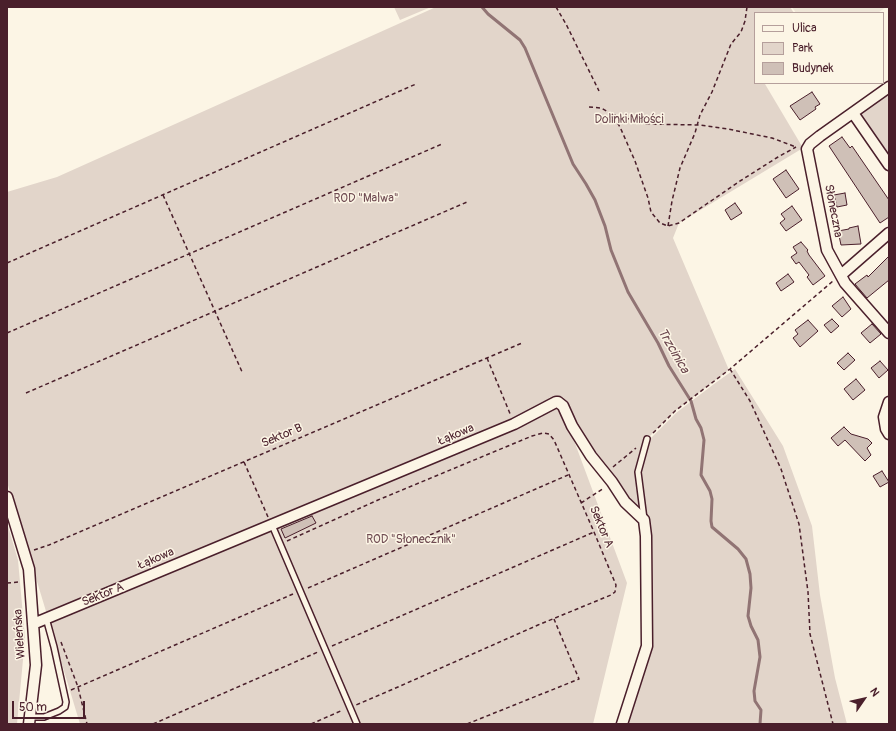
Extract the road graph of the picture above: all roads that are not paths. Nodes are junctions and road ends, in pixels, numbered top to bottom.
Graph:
1 (889, 87) edge
2 (852, 113) junction
3 (889, 165) edge
4 (889, 233) edge
5 (841, 275) junction
6 (889, 333) edge
7 (889, 402) edge
8 (889, 434) edge
9 (647, 439) road end
10 (7, 497) edge
11 (644, 520) junction
12 (272, 525) junction
13 (46, 618) junction
14 (33, 624) junction
15 (29, 720) edge
16 (357, 724) edge
17 (622, 724) edge

1 - 2 street
2 - 3 street
2 - 5 street, Słoneczna
4 - 5 street
5 - 6 street, Słoneczna
7 - 8 street
9 - 11 lane
10 - 14 street, Wieleńska
11 - 12 street, Łąkowa
11 - 17 street
12 - 13 street, Łąkowa
12 - 16 lane
13 - 14 street, Łąkowa
13 - 15 lane
14 - 15 street, Wieleńska

